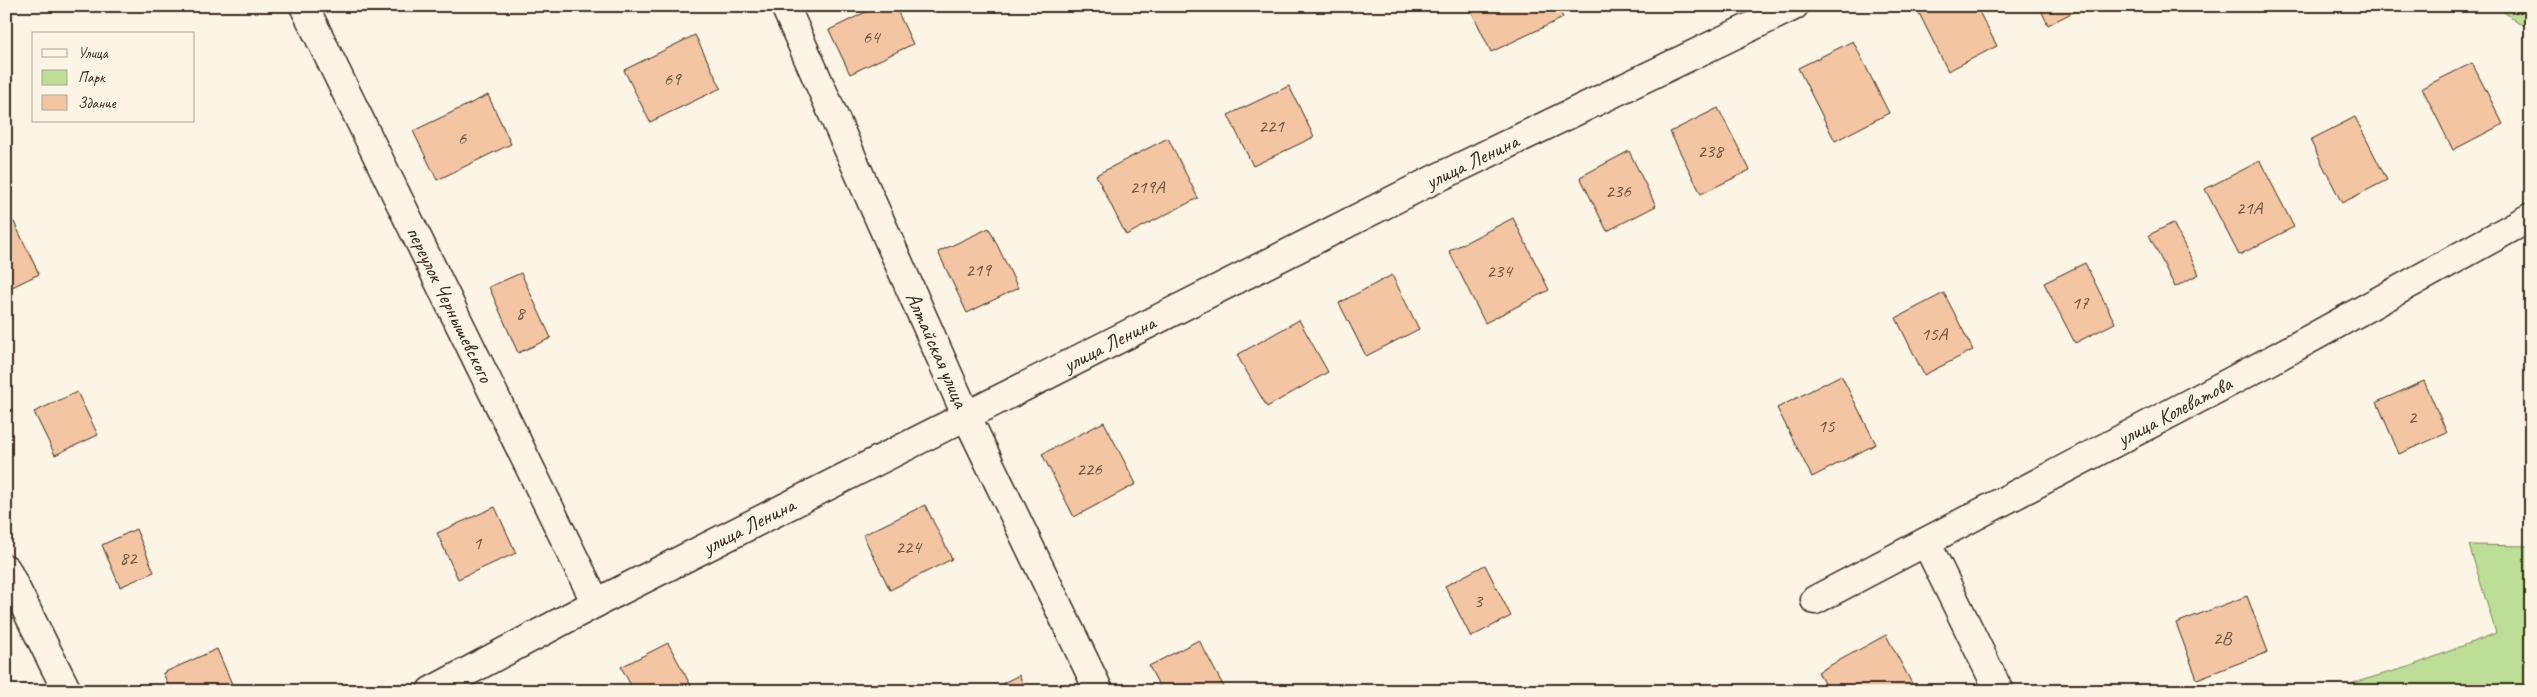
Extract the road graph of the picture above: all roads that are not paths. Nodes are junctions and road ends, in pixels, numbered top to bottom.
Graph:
1 (304, 6) edge
2 (1794, 6) edge
3 (785, 7) edge
4 (2531, 217) edge
5 (967, 418) junction
6 (1926, 542) junction
7 (6, 569) edge
8 (1815, 600) dead end
9 (596, 603) junction
10 (67, 691) edge
11 (431, 691) edge
12 (1099, 691) edge
13 (1999, 691) edge

1 - 9 street, переулок Чернышевского
2 - 5 street, улица Ленина
3 - 5 street, Алтайская улица
4 - 6 street, улица Колеватова
5 - 9 street, улица Ленина
5 - 12 street, Алтайская улица
6 - 8 street, улица Колеватова
6 - 13 street
7 - 10 street
9 - 11 street, улица Ленина

